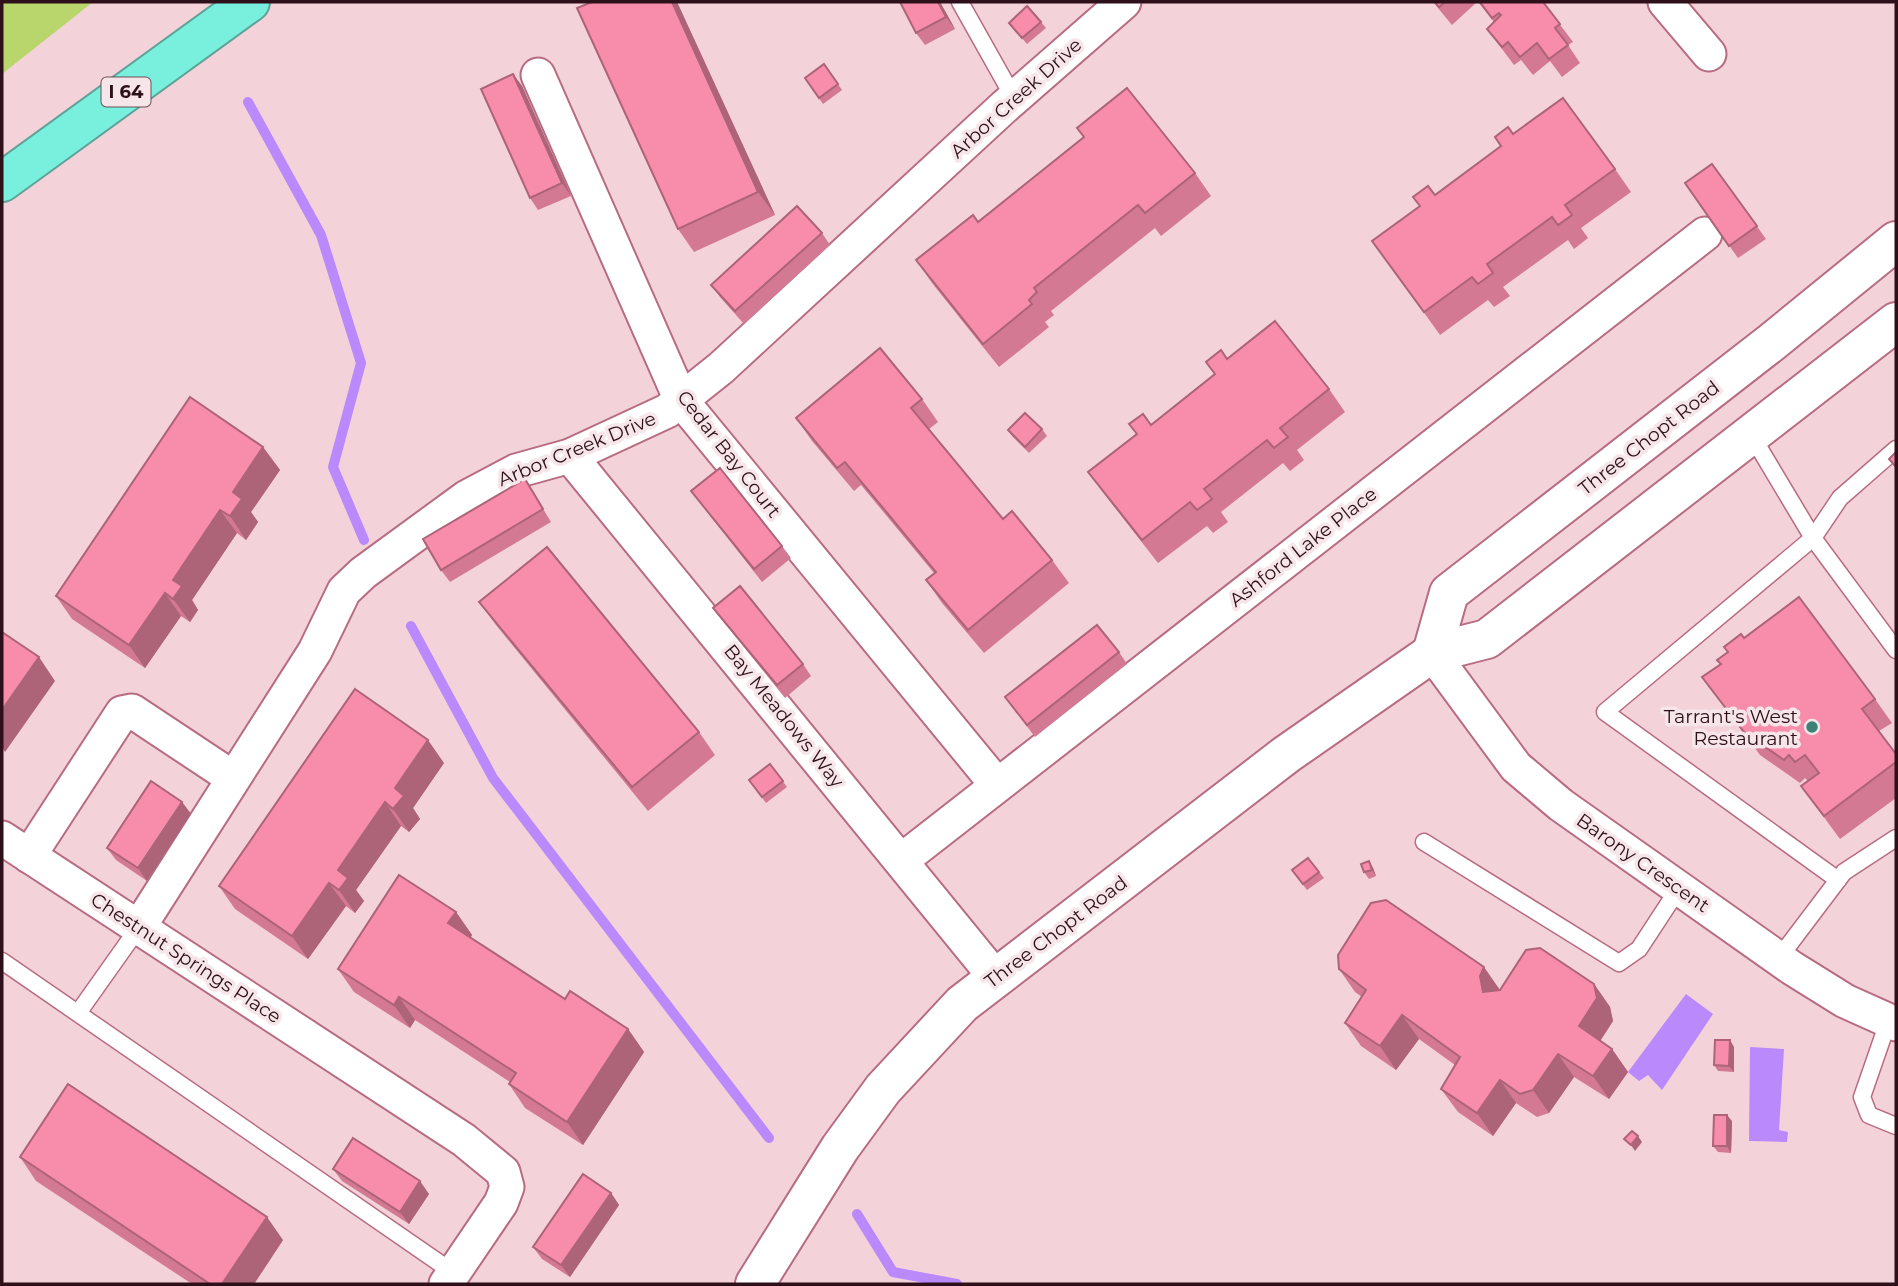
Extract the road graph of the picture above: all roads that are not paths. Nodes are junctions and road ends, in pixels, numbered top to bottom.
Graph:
1 (250, 2) edge
2 (960, 2) edge
3 (1125, 2) edge
4 (1665, 2) edge
5 (1709, 54) dead end
6 (538, 75) dead end
7 (1014, 98) junction
8 (2, 182) edge
9 (1705, 234) dead end
10 (1896, 241) edge
11 (1896, 322) edge
12 (681, 400) junction
13 (1752, 436) junction
14 (1896, 449) edge
15 (570, 456) junction
16 (1814, 538) junction
17 (1896, 650) edge
18 (1432, 653) junction
19 (233, 778) junction
20 (997, 785) junction
21 (1896, 838) edge
22 (1424, 842) dead end
23 (15, 847) edge
24 (902, 860) junction
25 (1838, 880) junction
26 (1679, 888) junction
27 (139, 927) junction
28 (1779, 958) junction
29 (2, 961) edge
30 (996, 978) junction
31 (78, 1013) junction
32 (1892, 1023) edge
33 (1896, 1126) edge
34 (450, 1279) edge
35 (755, 1284) edge

1 - 8 highway, I 64
2 - 7 lane
3 - 7 street, Arbor Creek Drive
4 - 5 street
6 - 12 street, Cedar Bay Court
7 - 12 street, Arbor Creek Drive
9 - 20 street, Ashford Lake Place
10 - 18 main road, Three Chopt Road
11 - 13 main road, Three Chopt Road
12 - 15 street, Arbor Creek Drive
12 - 20 street, Cedar Bay Court
13 - 16 lane
13 - 18 main road, Three Chopt Road
14 - 16 lane
15 - 19 street, Arbor Creek Drive
15 - 24 street, Bay Meadows Way
16 - 17 lane
16 - 25 lane
18 - 26 street, Barony Crescent
18 - 30 main road, Three Chopt Road
19 - 23 street
19 - 27 street, Arbor Creek Drive
20 - 24 street, Ashford Lake Place
21 - 25 lane
22 - 26 lane
23 - 27 street, Chestnut Springs Place
24 - 30 street, Bay Meadows Way
25 - 28 lane
26 - 28 street, Barony Crescent
27 - 31 lane
27 - 34 street, Chestnut Springs Place
28 - 32 street, Barony Crescent
29 - 31 lane
30 - 35 main road, Three Chopt Road
31 - 34 lane
32 - 33 lane

